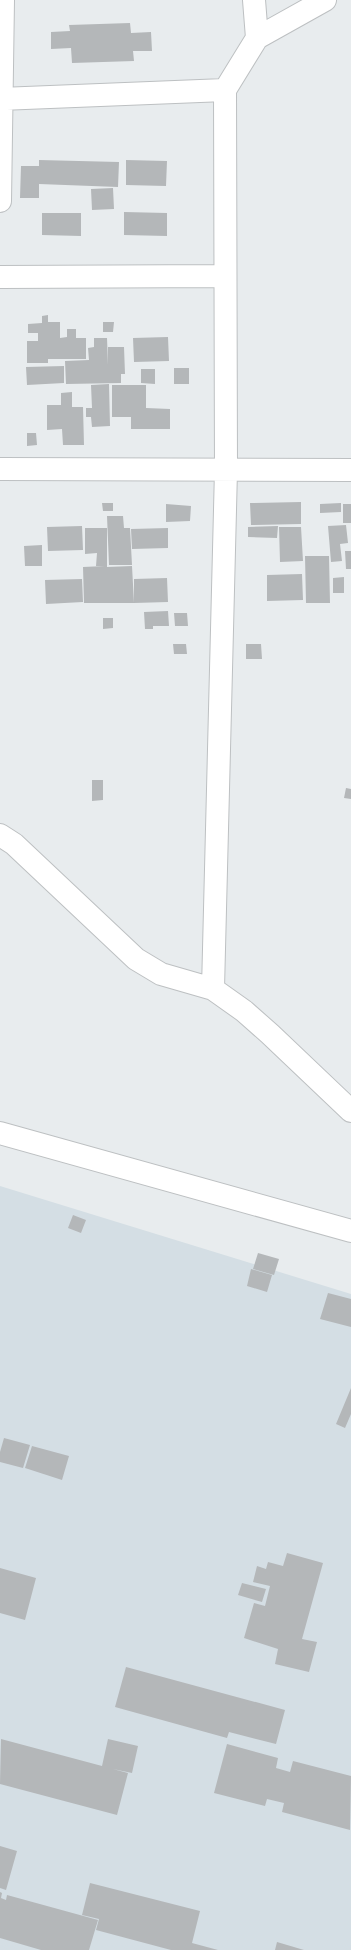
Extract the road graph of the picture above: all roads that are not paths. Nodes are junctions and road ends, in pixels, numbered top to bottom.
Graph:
1 (3, 0) edge
2 (254, 0) edge
3 (325, 0) edge
4 (257, 38) junction
5 (225, 90) junction
6 (1, 99) edge
7 (0, 201) edge
8 (226, 276) junction
9 (0, 277) edge
10 (0, 469) edge
11 (226, 470) junction
12 (351, 470) edge
13 (0, 835) edge
14 (213, 989) junction
15 (351, 1111) edge
16 (0, 1133) edge
17 (351, 1232) edge

1 - 6 street
2 - 4 street
3 - 4 street
4 - 5 street
5 - 6 street
5 - 8 street
6 - 7 street
8 - 9 street
8 - 11 street
10 - 11 street
11 - 12 street
11 - 14 street
13 - 14 street
14 - 15 street
16 - 17 street

